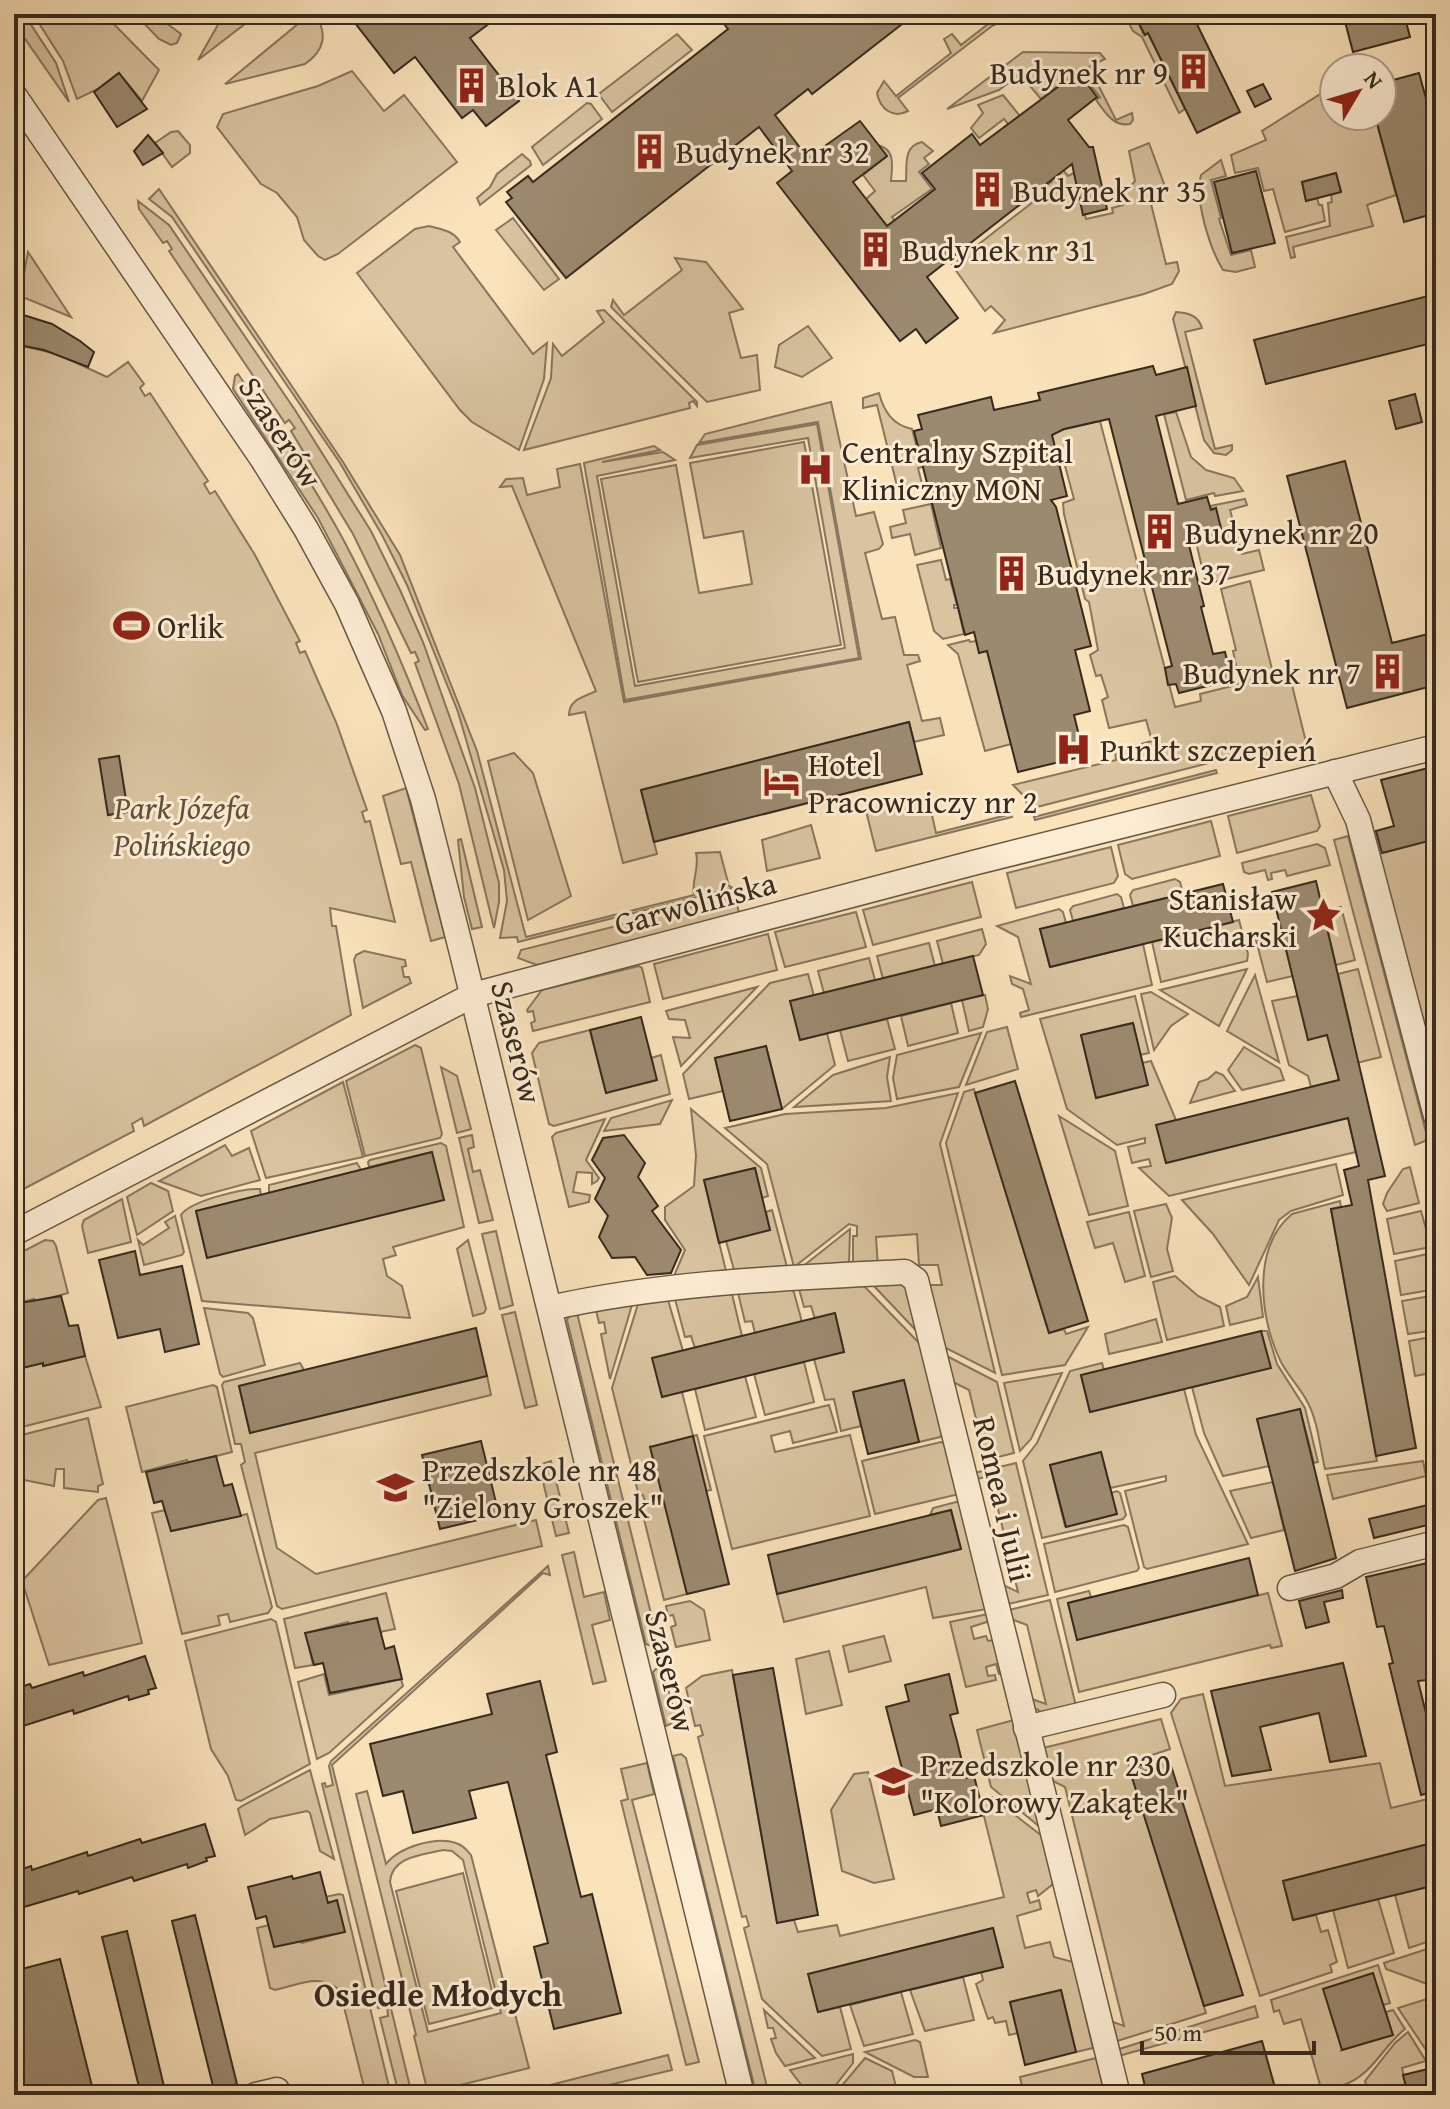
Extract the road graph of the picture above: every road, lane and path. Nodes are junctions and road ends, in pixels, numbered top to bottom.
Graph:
1 (14, 95) edge
2 (1436, 747) edge
3 (1335, 772) junction
4 (473, 995) junction
5 (1436, 1116) edge
6 (14, 1233) edge
7 (550, 1308) junction
8 (1436, 1543) edge
9 (1290, 1588) dead end
10 (1163, 1695) dead end
11 (1026, 1728) junction
12 (742, 2095) edge
13 (1118, 2095) edge

1 - 4 street, Szaserów
2 - 3 street, Garwolińska
3 - 4 street, Garwolińska
3 - 5 street
4 - 6 street, Garwolińska
4 - 7 street, Szaserów
7 - 11 street, Romea i Julii
7 - 12 street, Szaserów
8 - 9 street
10 - 11 street
11 - 13 street, Romea i Julii

